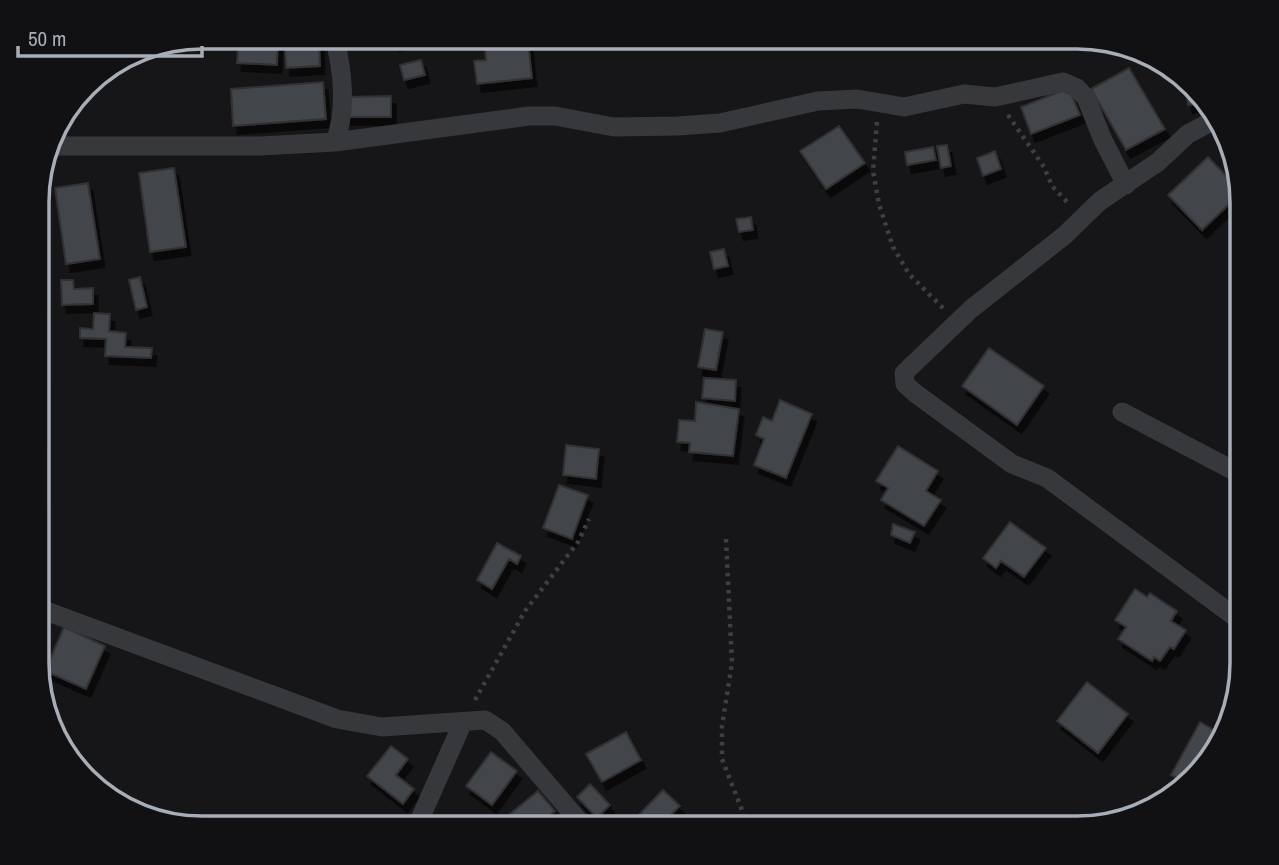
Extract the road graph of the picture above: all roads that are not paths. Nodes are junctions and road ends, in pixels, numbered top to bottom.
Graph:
1 (336, 49) edge
2 (1207, 124) edge
3 (335, 142) junction
4 (60, 146) edge
5 (1126, 185) junction
6 (1122, 412) dead end
7 (1230, 469) edge
8 (49, 612) edge
9 (1230, 613) edge
10 (463, 722) junction
11 (421, 816) edge
12 (575, 816) edge

1 - 3 street
2 - 5 street
3 - 4 street
3 - 5 street
5 - 9 street
6 - 7 street
8 - 10 street
10 - 11 street
10 - 12 street

